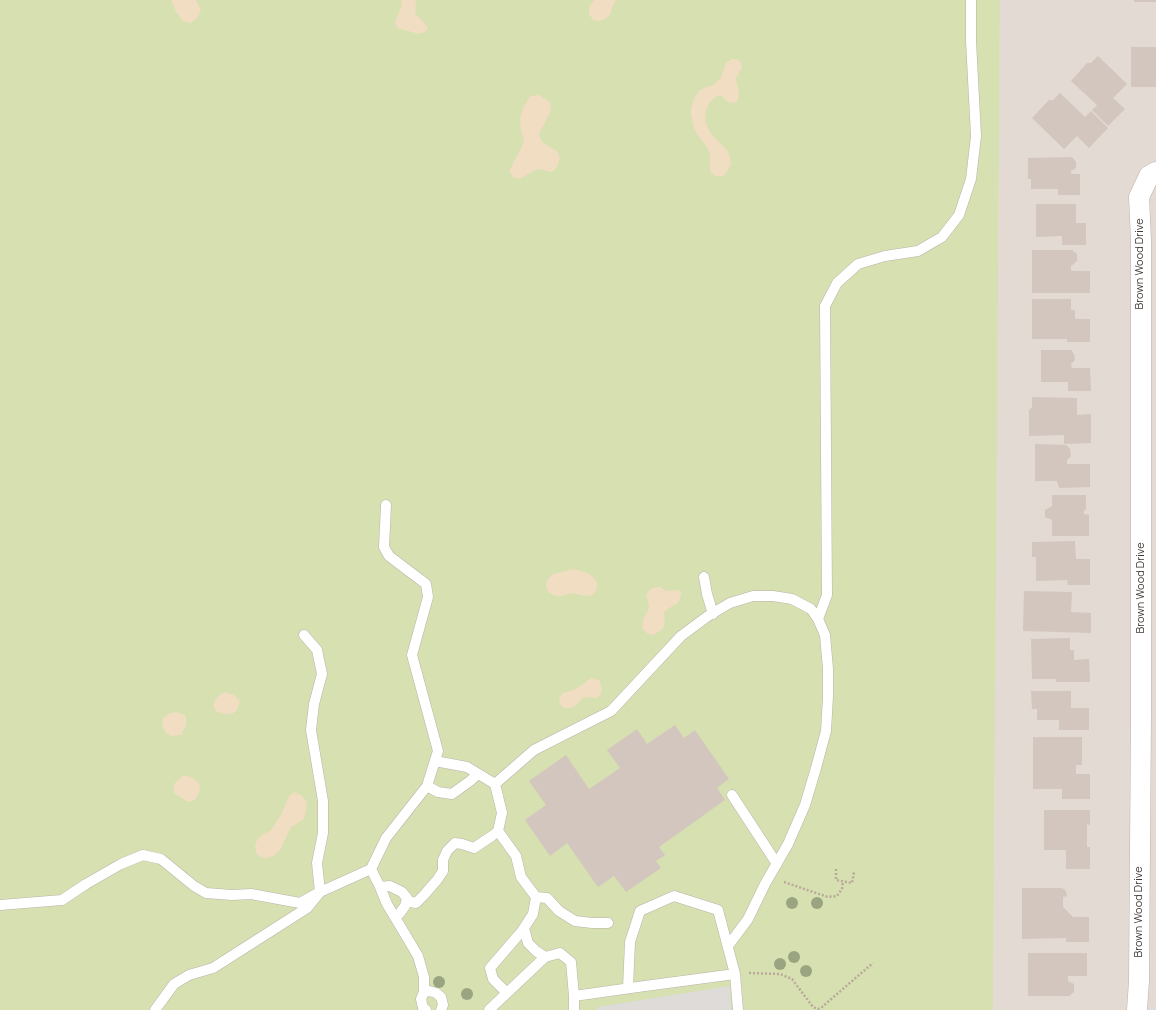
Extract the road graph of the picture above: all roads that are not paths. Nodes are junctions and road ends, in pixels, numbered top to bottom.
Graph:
1 (971, 0) edge
2 (1156, 172) edge
3 (386, 504) dead end
4 (704, 576) dead end
5 (713, 614) junction
6 (818, 619) junction
7 (304, 635) dead end
8 (1148, 716) edge
9 (435, 761) junction
10 (478, 774) junction
11 (495, 784) junction
12 (427, 786) junction
13 (732, 795) dead end
14 (498, 831) junction
15 (777, 864) junction
16 (370, 869) junction
17 (380, 887) junction
18 (320, 892) junction
19 (536, 898) junction
20 (407, 901) junction
21 (0, 905) edge
22 (395, 917) junction
23 (608, 923) dead end
24 (524, 928) junction
25 (728, 946) junction
26 (546, 957) junction
27 (735, 974) junction
28 (628, 988) junction
29 (424, 992) junction
30 (507, 993) junction
31 (574, 996) junction
32 (155, 1010) edge
33 (426, 1010) edge
34 (441, 1010) edge
35 (489, 1010) edge
36 (574, 1010) edge
37 (738, 1010) edge
38 (1138, 1010) edge

1 - 6 lane
2 - 8 street, Brown Wood Drive
3 - 9 lane
4 - 5 lane
5 - 6 lane
5 - 11 lane
6 - 15 lane
7 - 18 lane
8 - 38 street, Brown Wood Drive
9 - 10 lane
9 - 12 lane
10 - 11 lane
10 - 12 lane
11 - 14 lane
12 - 16 lane
13 - 15 lane
14 - 19 lane
14 - 20 lane
15 - 25 lane
16 - 17 lane
16 - 18 lane
17 - 20 lane
17 - 22 lane
18 - 21 lane
18 - 32 lane
19 - 23 lane
19 - 24 lane
20 - 22 lane
22 - 29 lane
24 - 26 lane
24 - 30 lane
25 - 27 lane
25 - 28 lane
26 - 30 lane
26 - 31 lane
27 - 28 lane
27 - 37 lane
28 - 31 lane
29 - 33 lane
29 - 34 lane
30 - 35 lane
31 - 36 lane

